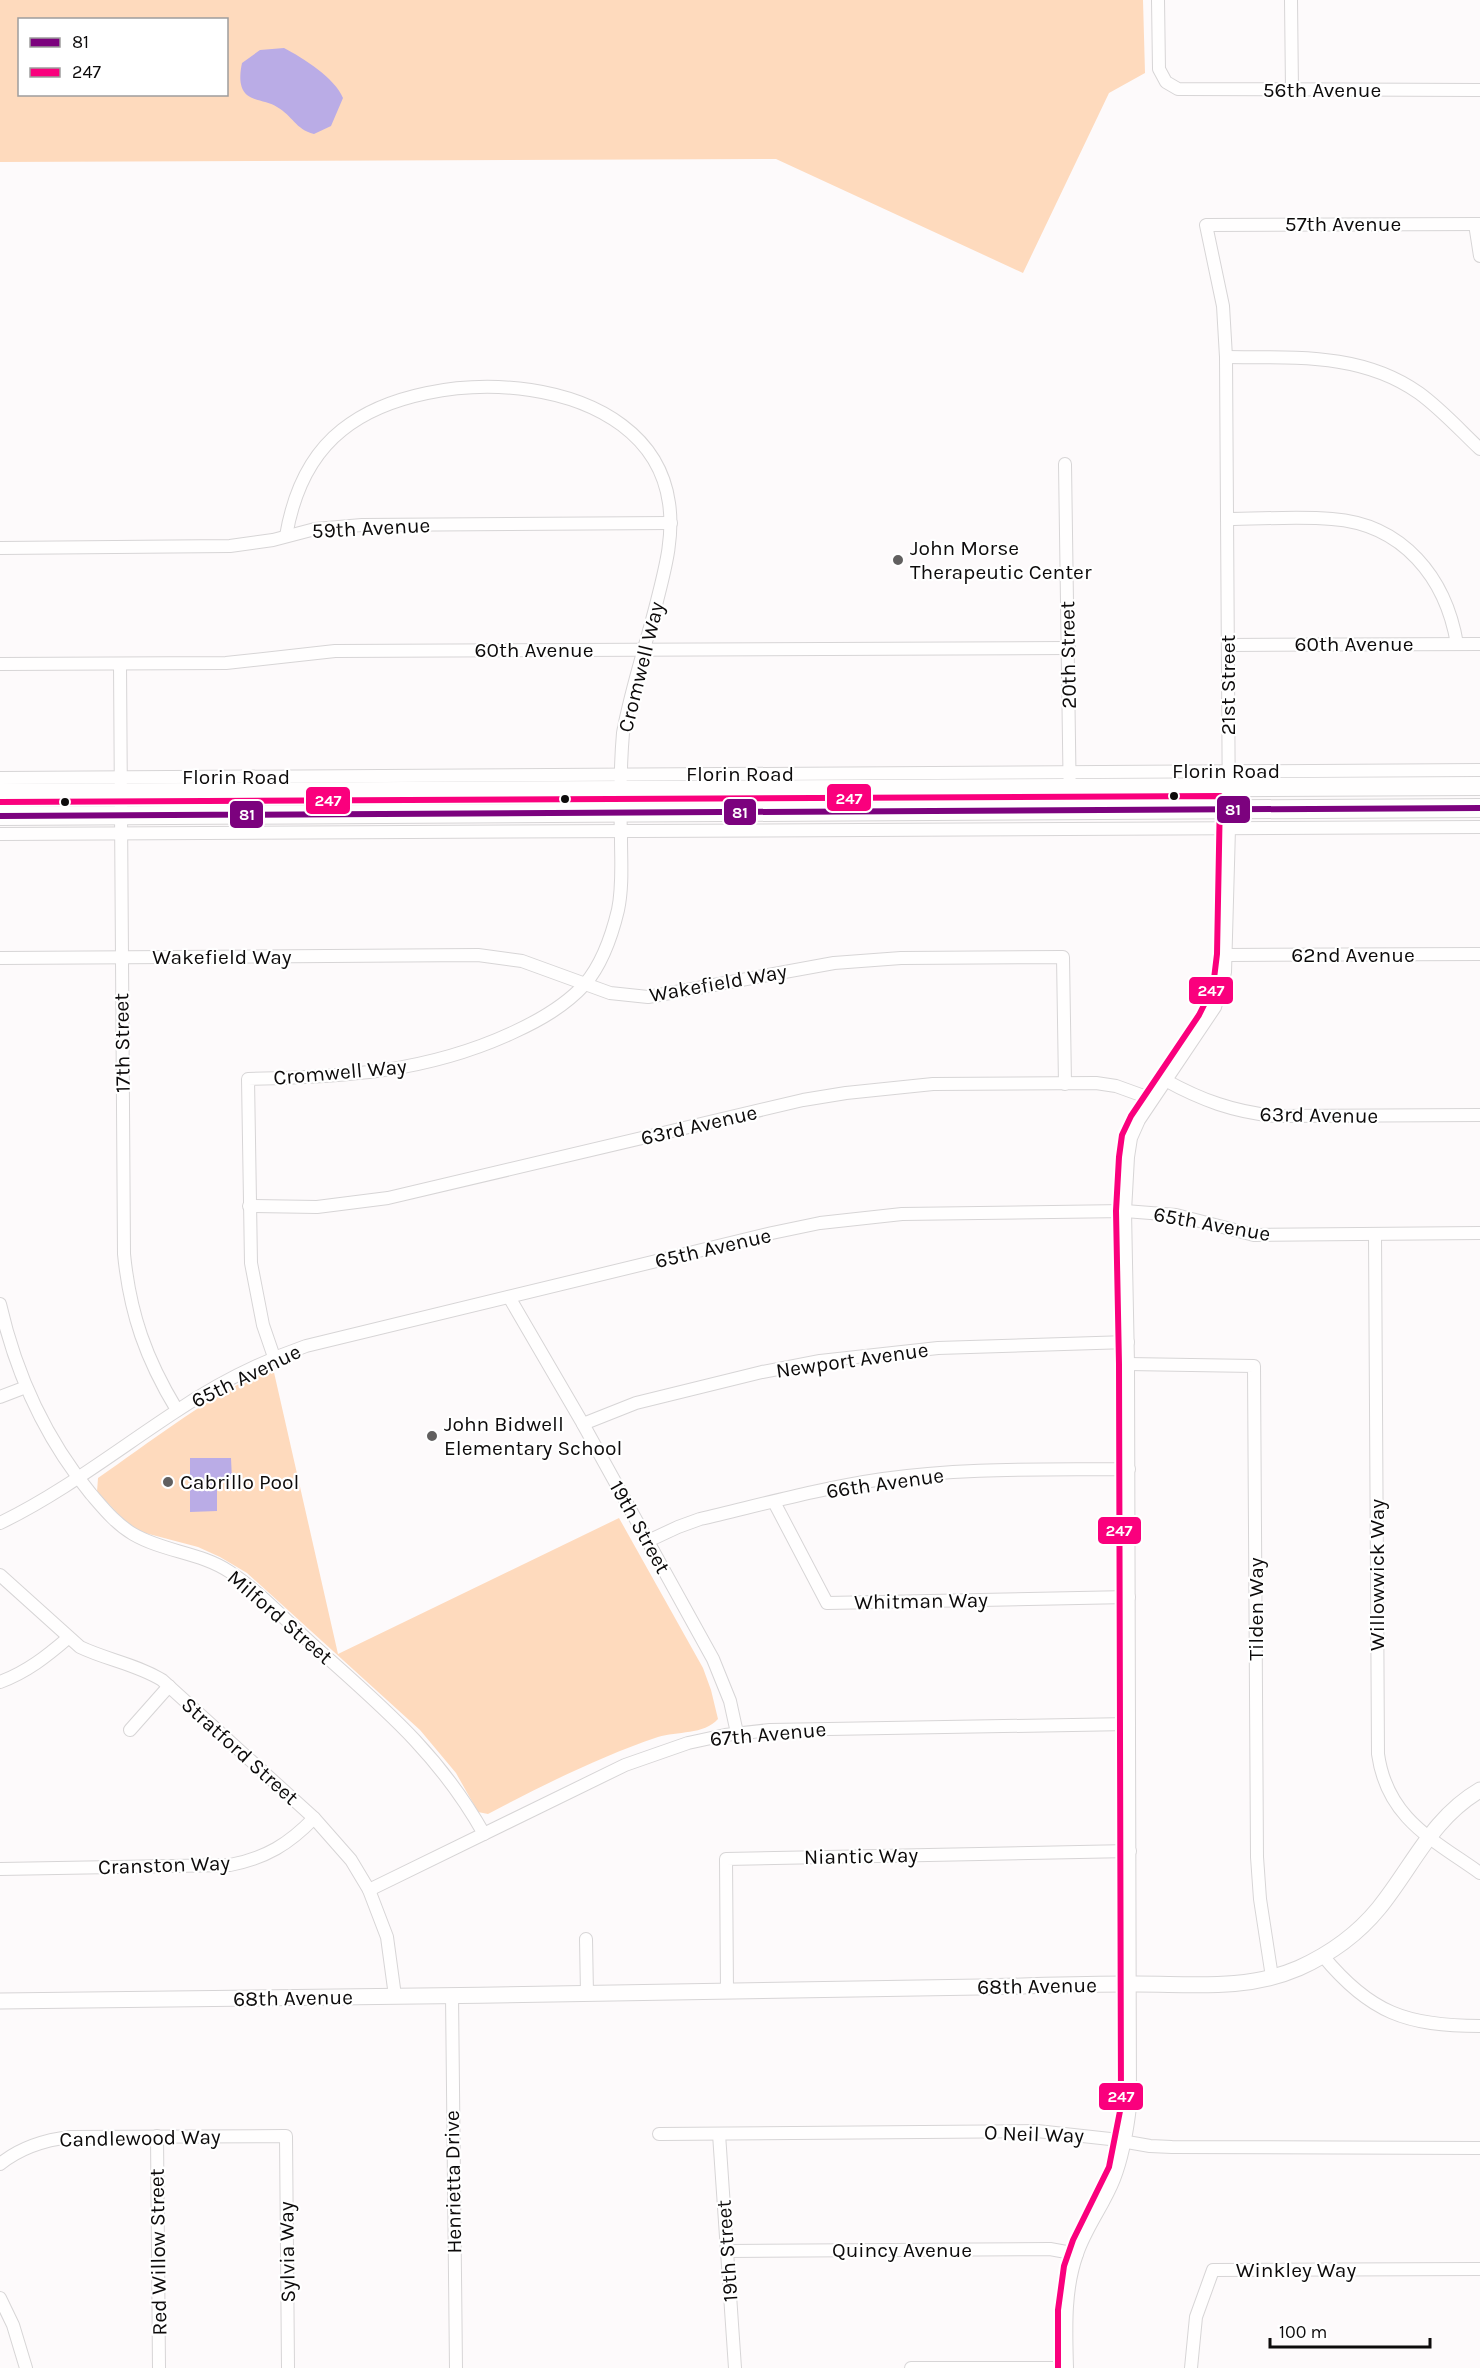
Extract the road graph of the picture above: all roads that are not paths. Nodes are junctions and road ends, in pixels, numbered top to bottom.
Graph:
1 (1158, 0) edge
2 (1291, 0) edge
3 (1292, 90) junction
4 (1480, 90) edge
5 (1477, 224) edge
6 (1206, 225) joint
7 (1480, 256) edge
8 (1226, 357) junction
9 (1480, 449) edge
10 (1065, 464) dead end
11 (1227, 519) junction
12 (671, 523) junction
13 (286, 536) junction
14 (0, 548) edge
15 (1456, 644) junction
16 (1480, 644) edge
17 (1228, 645) junction
18 (1069, 648) junction
19 (645, 650) junction
20 (0, 664) edge
21 (120, 664) junction
22 (1480, 770) edge
23 (0, 778) edge
24 (1228, 779) junction
25 (1070, 780) junction
26 (621, 782) junction
27 (121, 785) junction
28 (1480, 786) edge
29 (0, 793) edge
30 (1480, 808) edge
31 (1228, 809) junction
32 (1070, 810) junction
33 (621, 813) junction
34 (121, 815) junction
35 (0, 816) edge
36 (1480, 827) edge
37 (1228, 828) junction
38 (621, 831) junction
39 (0, 834) edge
40 (121, 834) junction
41 (1480, 954) edge
42 (1226, 956) junction
43 (121, 957) junction
44 (0, 958) edge
45 (584, 985) junction
46 (1165, 1080) junction
47 (1065, 1084) junction
48 (1152, 1100) junction
49 (1480, 1115) edge
50 (249, 1206) junction
51 (1125, 1211) junction
52 (1480, 1233) edge
53 (1375, 1234) junction
54 (509, 1297) junction
55 (0, 1304) edge
56 (1128, 1342) junction
57 (274, 1357) junction
58 (1128, 1364) junction
59 (26, 1387) junction
60 (0, 1397) edge
61 (177, 1410) junction
62 (583, 1424) junction
63 (1129, 1468) junction
64 (78, 1478) junction
65 (774, 1502) junction
66 (0, 1523) edge
67 (648, 1541) junction
68 (0, 1575) edge
69 (1129, 1597) junction
70 (68, 1638) junction
71 (0, 1682) edge
72 (169, 1686) junction
73 (1129, 1724) junction
74 (130, 1730) dead end
75 (737, 1733) junction
76 (1480, 1790) edge
77 (314, 1818) junction
78 (484, 1834) junction
79 (1428, 1836) junction
80 (1130, 1851) junction
81 (0, 1869) edge
82 (1480, 1873) edge
83 (369, 1890) junction
84 (586, 1939) dead end
85 (1323, 1956) junction
86 (1272, 1977) junction
87 (1130, 1984) junction
88 (727, 1992) junction
89 (586, 1994) junction
90 (452, 1995) junction
91 (395, 1996) junction
92 (0, 2001) edge
93 (1480, 2026) edge
94 (659, 2134) dead end
95 (719, 2134) junction
96 (156, 2136) junction
97 (286, 2136) joint
98 (1125, 2142) junction
99 (1480, 2148) edge
100 (0, 2164) edge
101 (727, 2251) junction
102 (1077, 2254) junction
103 (1480, 2269) edge
104 (0, 2298) edge
105 (26, 2368) edge
106 (159, 2368) edge
107 (288, 2368) edge
108 (456, 2368) edge
109 (735, 2368) edge
110 (910, 2368) edge
111 (1066, 2368) edge
112 (1191, 2368) edge

1 - 3 street, 56th Avenue
2 - 3 street
3 - 4 street, 56th Avenue
5 - 6 street, 57th Avenue
5 - 7 street
6 - 8 street, 21st Street
8 - 9 street
8 - 11 street, 21st Street
10 - 18 street, 20th Street
11 - 15 street
11 - 17 street, 21st Street
12 - 13 street, 59th Avenue
12 - 13 street, Cromwell Way
12 - 19 street, Cromwell Way
13 - 14 street, 59th Avenue
15 - 16 street, 60th Avenue
15 - 17 street, 60th Avenue
17 - 24 street, 21st Street
18 - 19 street, 60th Avenue
18 - 25 street, 20th Street
19 - 21 street, 60th Avenue
19 - 26 street, Cromwell Way
20 - 21 street, 60th Avenue
21 - 27 street, 17th Street
22 - 24 street, Florin Road
23 - 27 street, Florin Road
24 - 25 main road, Florin Road
24 - 28 main road, Florin Road
24 - 31 street, 21st Street
25 - 26 main road, Florin Road
25 - 32 street, 20th Street
26 - 27 main road, Florin Road
26 - 33 street, Cromwell Way
27 - 29 main road, Florin Road
27 - 34 street, 17th Street
30 - 31 main road, Florin Road
31 - 32 main road, Florin Road
31 - 37 street, 21st Street
32 - 33 main road, Florin Road
33 - 34 main road, Florin Road
33 - 38 street, Cromwell Way
34 - 35 main road, Florin Road
34 - 40 street, 17th Street
36 - 37 street
37 - 38 street
37 - 42 street, 21st Street
38 - 40 street
38 - 45 street, Cromwell Way
39 - 40 street
40 - 43 street, 17th Street
41 - 42 street, 62nd Avenue
42 - 46 street, 21st Street
43 - 44 street, Wakefield Way
43 - 45 street, Wakefield Way
43 - 61 street, 17th Street
45 - 47 street, Wakefield Way
45 - 50 street, Cromwell Way
46 - 48 street, 21st Street
46 - 49 street, 63rd Avenue
47 - 48 street, 63rd Avenue
47 - 50 street, 63rd Avenue
48 - 51 street, 21st Street
50 - 57 street, Cromwell Way
51 - 53 street, 65th Avenue
51 - 54 street, 65th Avenue
51 - 56 street, 21st Street
52 - 53 street, 65th Avenue
53 - 79 street, Willowwick Way
54 - 57 street, 65th Avenue
54 - 62 street, 19th Street
55 - 59 street, Milford Street
56 - 58 street, 21st Street
56 - 62 street, Newport Avenue
57 - 61 street, 65th Avenue
58 - 63 street, 21st Street
58 - 86 street, Tilden Way
59 - 60 street
59 - 64 street, Milford Street
61 - 64 street, 65th Avenue
62 - 67 street, 19th Street
63 - 65 street, 66th Avenue
63 - 69 street, 21st Street
64 - 66 street, 65th Avenue
64 - 78 street, Milford Street
65 - 67 street, 66th Avenue
65 - 69 street, Whitman Way
67 - 75 street, 19th Street
68 - 70 street, Stratford Street
69 - 73 street, 21st Street
70 - 71 street
70 - 72 street, Stratford Street
72 - 74 street
72 - 77 street, Stratford Street
73 - 75 street, 67th Avenue
73 - 80 street, 21st Street
75 - 78 street, 67th Avenue
76 - 79 street, 68th Avenue
77 - 81 street, Cranston Way
77 - 83 street, Stratford Street
78 - 83 street, 67th Avenue
79 - 82 street, Willowwick Way
79 - 85 street, 68th Avenue
80 - 87 street, 21st Street
80 - 88 street, Niantic Way
83 - 91 street, Stratford Street
84 - 89 street
85 - 86 street, 68th Avenue
85 - 93 street
86 - 87 street, 68th Avenue
87 - 88 street, 68th Avenue
87 - 98 street, 21st Street
88 - 89 street, 68th Avenue
89 - 90 street, 68th Avenue
90 - 91 street, 68th Avenue
90 - 108 street, Henrietta Drive
91 - 92 street, 68th Avenue
94 - 95 street, O Neil Way
95 - 98 street, O Neil Way
95 - 101 street, 19th Street
96 - 97 street, Candlewood Way
96 - 100 street, Candlewood Way
96 - 106 street, Red Willow Street
97 - 107 street, Sylvia Way
98 - 99 street, O Neil Way
98 - 102 street, 21st Street
101 - 102 street, Quincy Avenue
101 - 109 street, 19th Street
102 - 111 street, 21st Street
103 - 112 street, Winkley Way
104 - 105 street
110 - 111 street

